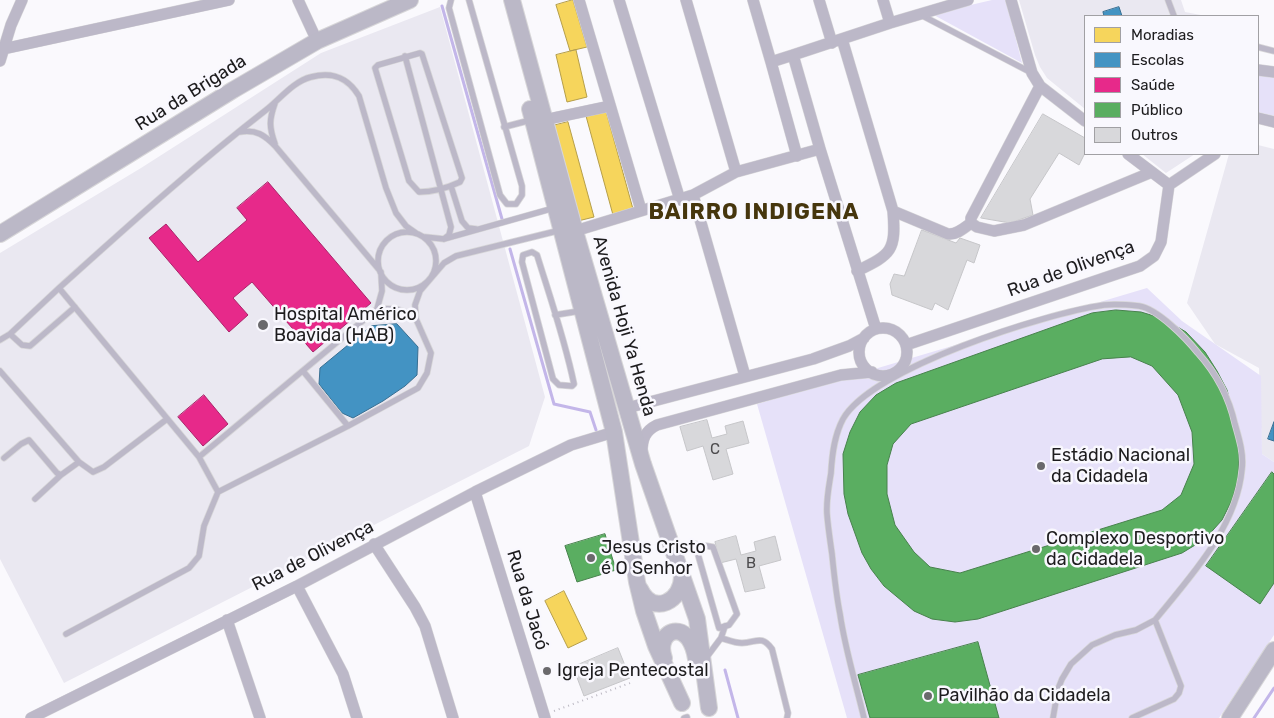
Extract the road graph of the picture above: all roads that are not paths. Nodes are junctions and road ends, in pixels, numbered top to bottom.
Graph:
1 (22, 0) edge
2 (229, 0) edge
3 (298, 0) edge
4 (451, 0) edge
5 (469, 0) edge
6 (502, 0) edge
7 (512, 0) edge
8 (579, 0) edge
9 (619, 0) edge
10 (686, 0) edge
11 (753, 0) edge
12 (819, 0) edge
13 (884, 0) edge
14 (968, 0) edge
15 (1011, 0) edge
16 (1168, 0) edge
17 (400, 2) edge
18 (948, 3) edge
19 (919, 14) junction
20 (1173, 15) edge
21 (890, 23) junction
22 (317, 41) junction
23 (837, 41) junction
24 (1259, 47) edge
25 (1274, 51) edge
26 (2, 55) edge
27 (793, 55) junction
28 (405, 56) junction
29 (771, 62) junction
30 (1259, 70) edge
31 (1274, 72) edge
32 (1032, 73) junction
33 (1040, 86) junction
34 (275, 103) junction
35 (610, 106) junction
36 (1259, 118) edge
37 (538, 119) junction
38 (1084, 120) edge
39 (1274, 122) edge
40 (504, 127) junction
41 (238, 132) junction
42 (276, 146) junction
43 (820, 149) junction
44 (1129, 155) edge
45 (1214, 155) edge
46 (797, 156) junction
47 (736, 172) junction
48 (1152, 172) junction
49 (1169, 185) junction
50 (451, 186) junction
51 (440, 189) junction
52 (693, 195) junction
53 (680, 200) junction
54 (556, 208) junction
55 (641, 210) junction
56 (893, 211) junction
57 (971, 223) junction
58 (481, 229) junction
59 (569, 230) junction
60 (416, 233) junction
61 (0, 234) edge
62 (423, 236) junction
63 (444, 238) junction
64 (856, 271) junction
65 (381, 272) junction
66 (431, 278) junction
67 (58, 288) junction
68 (75, 307) junction
69 (377, 309) junction
70 (582, 310) junction
71 (556, 315) junction
72 (416, 319) junction
73 (876, 329) junction
74 (10, 334) junction
75 (864, 338) junction
76 (0, 340) edge
77 (906, 344) junction
78 (0, 370) edge
79 (303, 371) junction
80 (872, 372) junction
81 (745, 376) junction
82 (626, 408) junction
83 (167, 419) junction
84 (348, 426) junction
85 (614, 432) junction
86 (199, 457) junction
87 (4, 458) dead end
88 (79, 462) junction
89 (643, 464) junction
90 (61, 475) junction
91 (218, 492) junction
92 (476, 492) junction
93 (35, 499) dead end
94 (374, 544) junction
95 (682, 572) junction
96 (637, 582) junction
97 (297, 586) junction
98 (227, 620) junction
99 (1155, 620) junction
100 (725, 626) junction
101 (66, 634) dead end
102 (721, 638) junction
103 (1274, 650) edge
104 (704, 660) junction
105 (710, 713) edge
106 (685, 714) edge
107 (545, 716) edge
108 (31, 718) edge
109 (260, 718) edge
110 (357, 718) edge
111 (453, 718) edge
112 (787, 718) edge
113 (864, 718) edge
114 (1053, 718) edge
115 (1132, 718) edge
116 (1230, 718) edge

1 - 26 street
2 - 26 street
3 - 22 street
4 - 40 lane
5 - 40 lane
6 - 37 main road, Avenida Hoji Ya Henda
7 - 37 main road, Avenida Hoji Ya Henda
8 - 35 street
9 - 53 street
10 - 47 street
11 - 29 street
12 - 23 street
13 - 21 street
14 - 18 street
15 - 32 street
16 - 20 lane
17 - 22 main road, Rua da Brigada
18 - 19 street
19 - 21 street
19 - 32 lane
21 - 23 street
22 - 61 main road, Rua da Brigada
23 - 27 street
23 - 56 street
24 - 25 lane
27 - 29 street
27 - 43 street
28 - 50 lane
28 - 51 lane
28 - 51 lane
29 - 46 street
30 - 31 street
32 - 33 street
33 - 38 street
33 - 57 street
34 - 41 lane
34 - 42 lane
34 - 60 lane
35 - 37 street
35 - 55 street
36 - 39 street
37 - 40 lane
37 - 54 main road, Avenida Hoji Ya Henda
37 - 59 main road, Avenida Hoji Ya Henda
41 - 42 lane
41 - 67 lane
42 - 65 lane
43 - 46 street
43 - 64 street
44 - 48 street
45 - 49 street
46 - 47 street
47 - 52 street
48 - 49 street
48 - 57 street
49 - 77 street, Rua de Olivença
50 - 51 lane
50 - 58 lane
51 - 63 lane
52 - 53 street
52 - 81 street
53 - 55 street
54 - 58 lane
54 - 59 main road, Avenida Hoji Ya Henda
55 - 59 street
56 - 57 street
56 - 64 street
58 - 63 lane
59 - 66 lane
59 - 70 main road, Avenida Hoji Ya Henda
59 - 82 main road, Avenida Hoji Ya Henda
60 - 62 lane
60 - 65 lane
62 - 63 lane
62 - 66 lane
64 - 73 street
65 - 66 lane
65 - 69 lane
66 - 72 lane
67 - 68 lane
67 - 74 lane
68 - 74 lane
68 - 83 lane
69 - 72 lane
69 - 79 lane
70 - 71 lane
70 - 85 main road, Avenida Hoji Ya Henda
71 - 71 lane
72 - 84 lane
73 - 75 street
73 - 77 street
74 - 76 lane
75 - 80 street
75 - 81 street
77 - 80 street
78 - 88 lane
79 - 84 lane
79 - 86 lane
80 - 89 street
81 - 82 street
82 - 89 main road, Avenida Hoji Ya Henda
83 - 86 lane
83 - 88 lane
84 - 91 lane
85 - 92 street, Rua de Olivença
85 - 96 main road, Avenida Hoji Ya Henda
86 - 91 lane
87 - 90 lane
88 - 90 lane
89 - 95 main road, Avenida Hoji Ya Henda
90 - 93 lane
91 - 101 lane
92 - 94 street, Rua de Olivença
92 - 107 street, Rua da Jacó
94 - 97 street, Rua de Olivença
94 - 111 street
95 - 96 main road
95 - 104 main road, Avenida Hoji Ya Henda
96 - 106 main road, Avenida Hoji Ya Henda
97 - 98 street, Rua de Olivença
97 - 110 street
98 - 108 street, Rua de Olivença
98 - 109 street
99 - 113 lane
99 - 114 lane
99 - 115 lane
100 - 100 lane
100 - 102 lane
102 - 104 lane
102 - 112 lane
103 - 116 main road
104 - 105 main road, Avenida Hoji Ya Henda
105 - 106 main road

